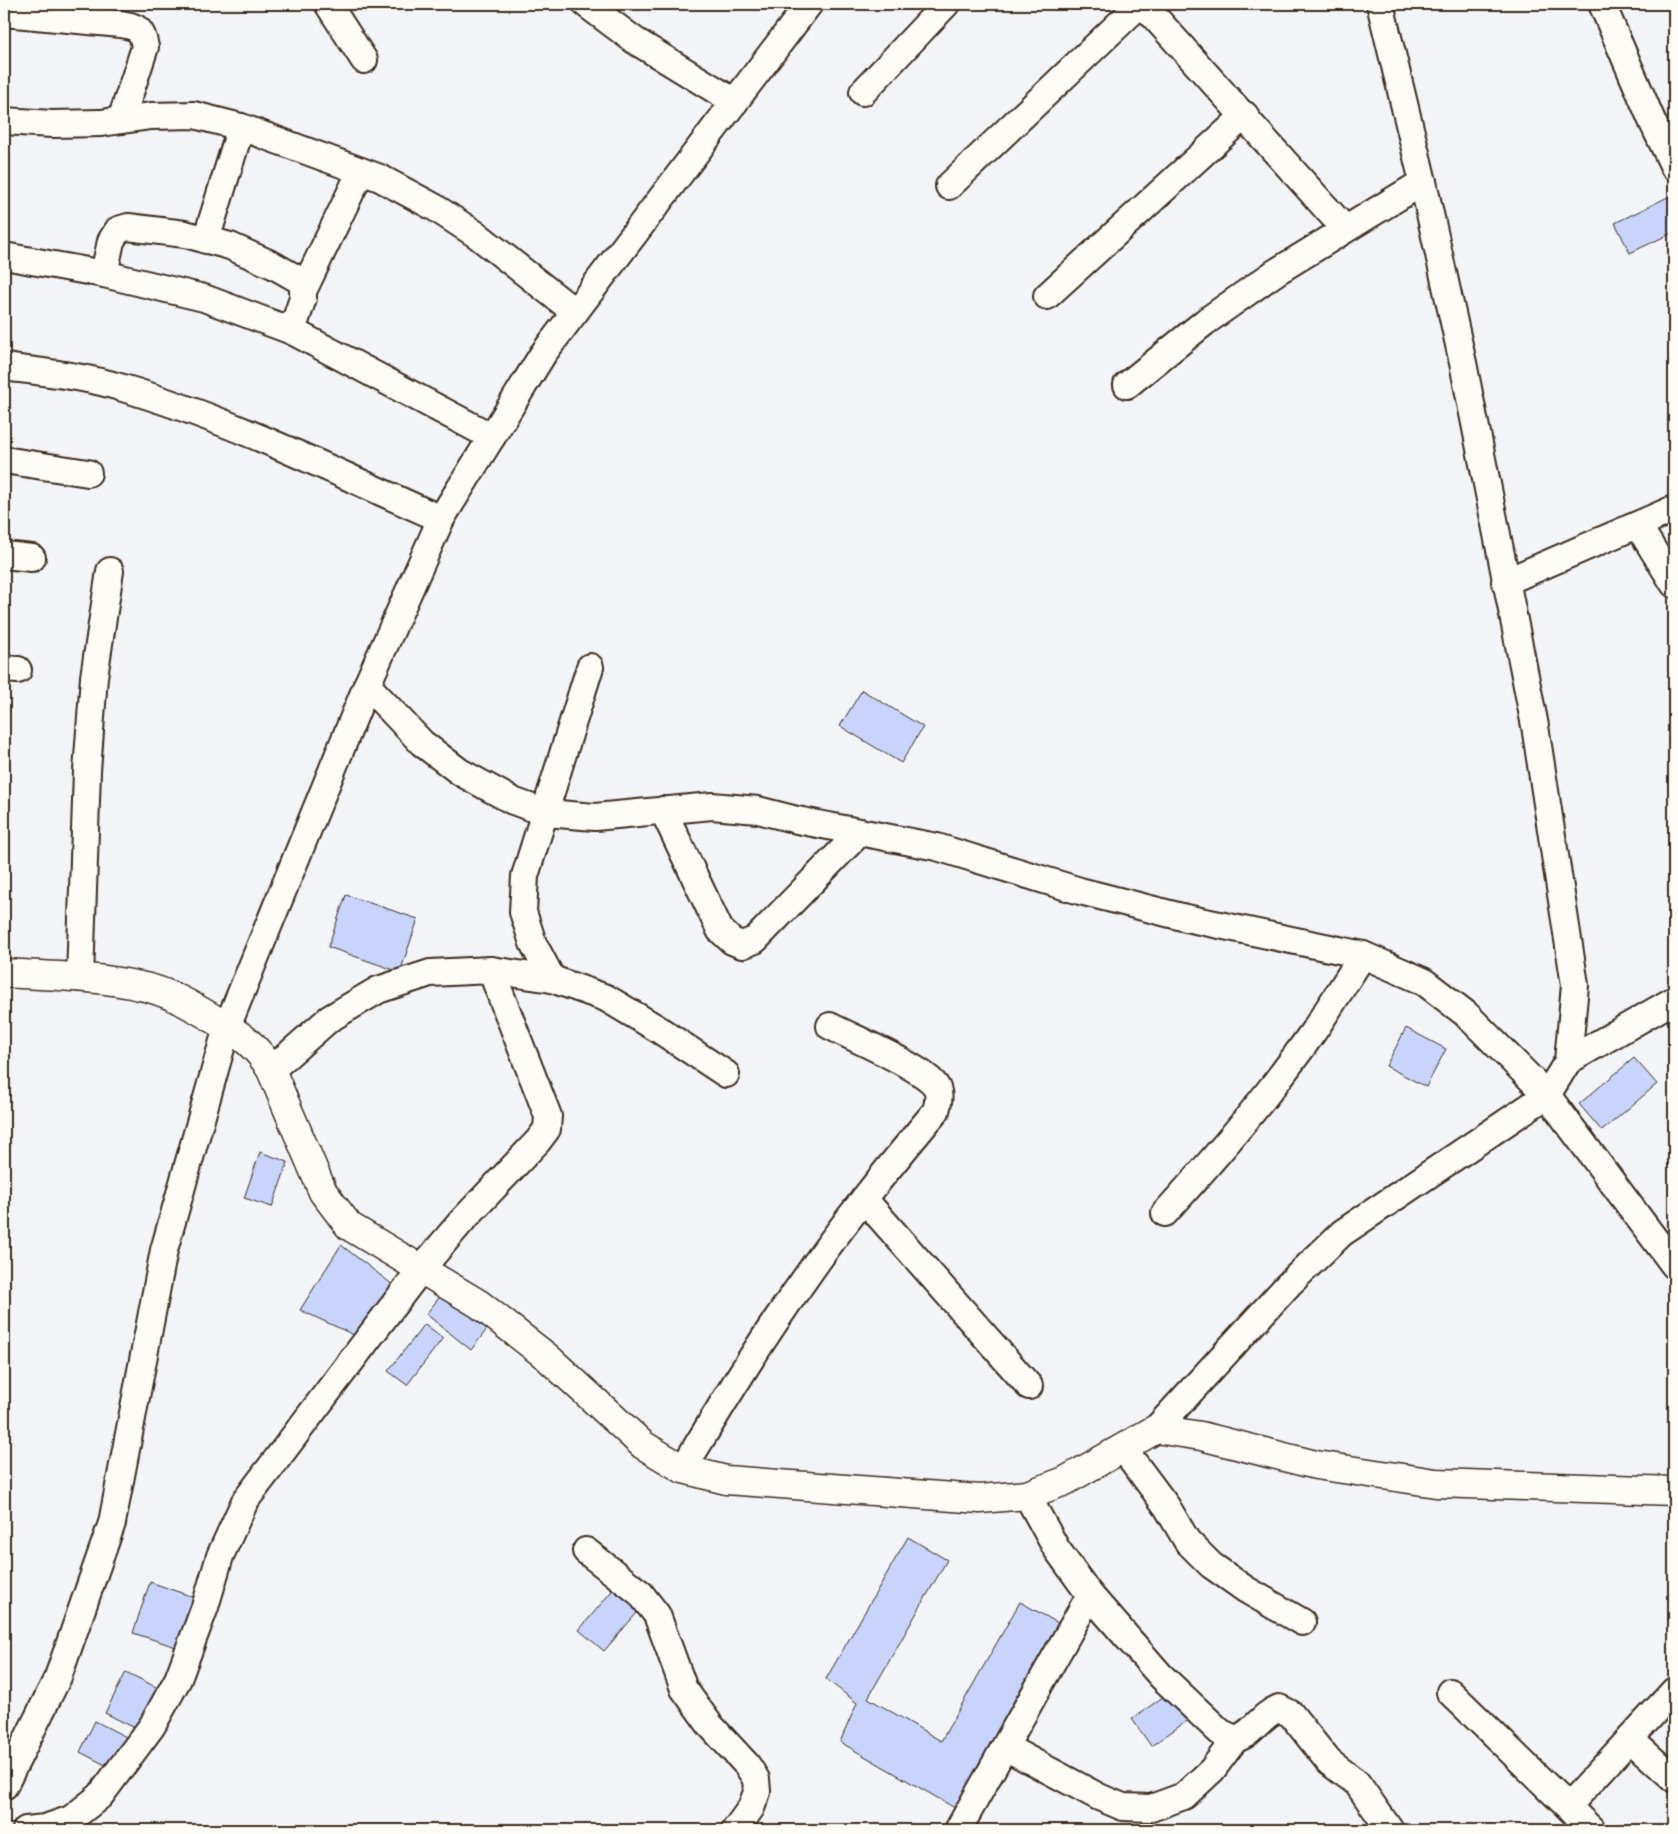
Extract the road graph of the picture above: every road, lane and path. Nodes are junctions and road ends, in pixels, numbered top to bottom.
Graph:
1 (328, 4) edge
2 (586, 4) edge
3 (946, 4) edge
4 (1142, 4) edge
5 (1380, 4) edge
6 (1602, 4) edge
7 (804, 6) edge
8 (46, 10) edge
9 (4, 14) edge
10 (364, 60) dead end
11 (863, 92) dead end
12 (735, 102) junction
13 (1245, 115) junction
14 (121, 120) junction
15 (4, 121) edge
16 (241, 127) junction
17 (1674, 167) edge
18 (361, 171) junction
19 (1423, 182) junction
20 (949, 186) dead end
21 (1344, 228) junction
22 (206, 240) junction
23 (4, 256) edge
24 (104, 274) junction
25 (304, 289) junction
26 (1047, 296) dead end
27 (575, 312) junction
28 (292, 331) junction
29 (4, 367) edge
30 (1127, 385) dead end
31 (492, 436) junction
32 (4, 460) edge
33 (88, 473) dead end
34 (1674, 509) edge
35 (441, 519) junction
36 (1638, 527) junction
37 (4, 555) edge
38 (32, 558) dead end
39 (110, 571) dead end
40 (1505, 582) junction
41 (1674, 584) edge
42 (590, 667) dead end
43 (367, 685) junction
44 (662, 810) junction
45 (546, 813) junction
46 (860, 832) junction
47 (1363, 955) junction
48 (491, 970) junction
49 (4, 973) edge
50 (80, 978) junction
51 (552, 979) junction
52 (1674, 1000) edge
53 (830, 1026) dead end
54 (250, 1046) junction
55 (1568, 1061) junction
56 (726, 1074) dead end
57 (1547, 1094) junction
58 (864, 1199) junction
59 (1164, 1213) dead end
60 (1674, 1265) edge
61 (421, 1269) junction
62 (1029, 1386) dead end
63 (1156, 1429) junction
64 (1123, 1448) junction
65 (683, 1469) junction
66 (1674, 1491) edge
67 (1027, 1496) junction
68 (586, 1551) dead end
69 (1090, 1595) junction
70 (1302, 1622) dead end
71 (1674, 1691) edge
72 (1450, 1692) dead end
73 (1630, 1738) junction
74 (1235, 1739) junction
75 (1005, 1747) junction
76 (1674, 1779) edge
77 (4, 1786) edge
78 (1568, 1806) junction
79 (4, 1825) edge
80 (21, 1830) edge
81 (26, 1830) edge
82 (735, 1830) edge
83 (958, 1830) edge
84 (1390, 1830) edge
85 (1592, 1830) edge

1 - 10 street
2 - 12 street
3 - 11 street
4 - 13 street
4 - 20 street
5 - 19 street
6 - 17 street
7 - 12 street
8 - 9 street
8 - 14 street
12 - 27 street
13 - 21 street
13 - 26 street
14 - 15 street
14 - 16 street
16 - 18 street
16 - 22 street
18 - 25 street
18 - 27 street
19 - 21 street
19 - 40 street
21 - 30 street
22 - 24 street
22 - 25 street
23 - 24 street
24 - 28 street
25 - 28 street
27 - 31 street
28 - 31 street
29 - 35 street
31 - 35 street
32 - 33 street
34 - 36 street
35 - 43 street
36 - 40 street
36 - 41 street
37 - 38 street
39 - 50 street
40 - 55 street
42 - 45 street
43 - 45 street
43 - 54 street
44 - 45 street
44 - 46 street
44 - 46 street
45 - 51 street
46 - 47 street
47 - 57 street
47 - 59 street
48 - 51 street
48 - 54 street
48 - 61 street
49 - 50 street
50 - 54 street
51 - 56 street
52 - 55 street
53 - 58 street
54 - 61 street
54 - 77 street
55 - 57 street
57 - 60 street
57 - 63 street
58 - 62 street
58 - 65 street
61 - 65 street
61 - 81 street
63 - 64 street
63 - 66 street
64 - 67 street
64 - 70 street
65 - 67 street
67 - 69 street
68 - 82 street
69 - 74 street
69 - 75 street
71 - 73 street
72 - 78 street
73 - 76 street
73 - 78 street
74 - 75 street
74 - 84 street
75 - 83 street
78 - 85 street
79 - 80 street

